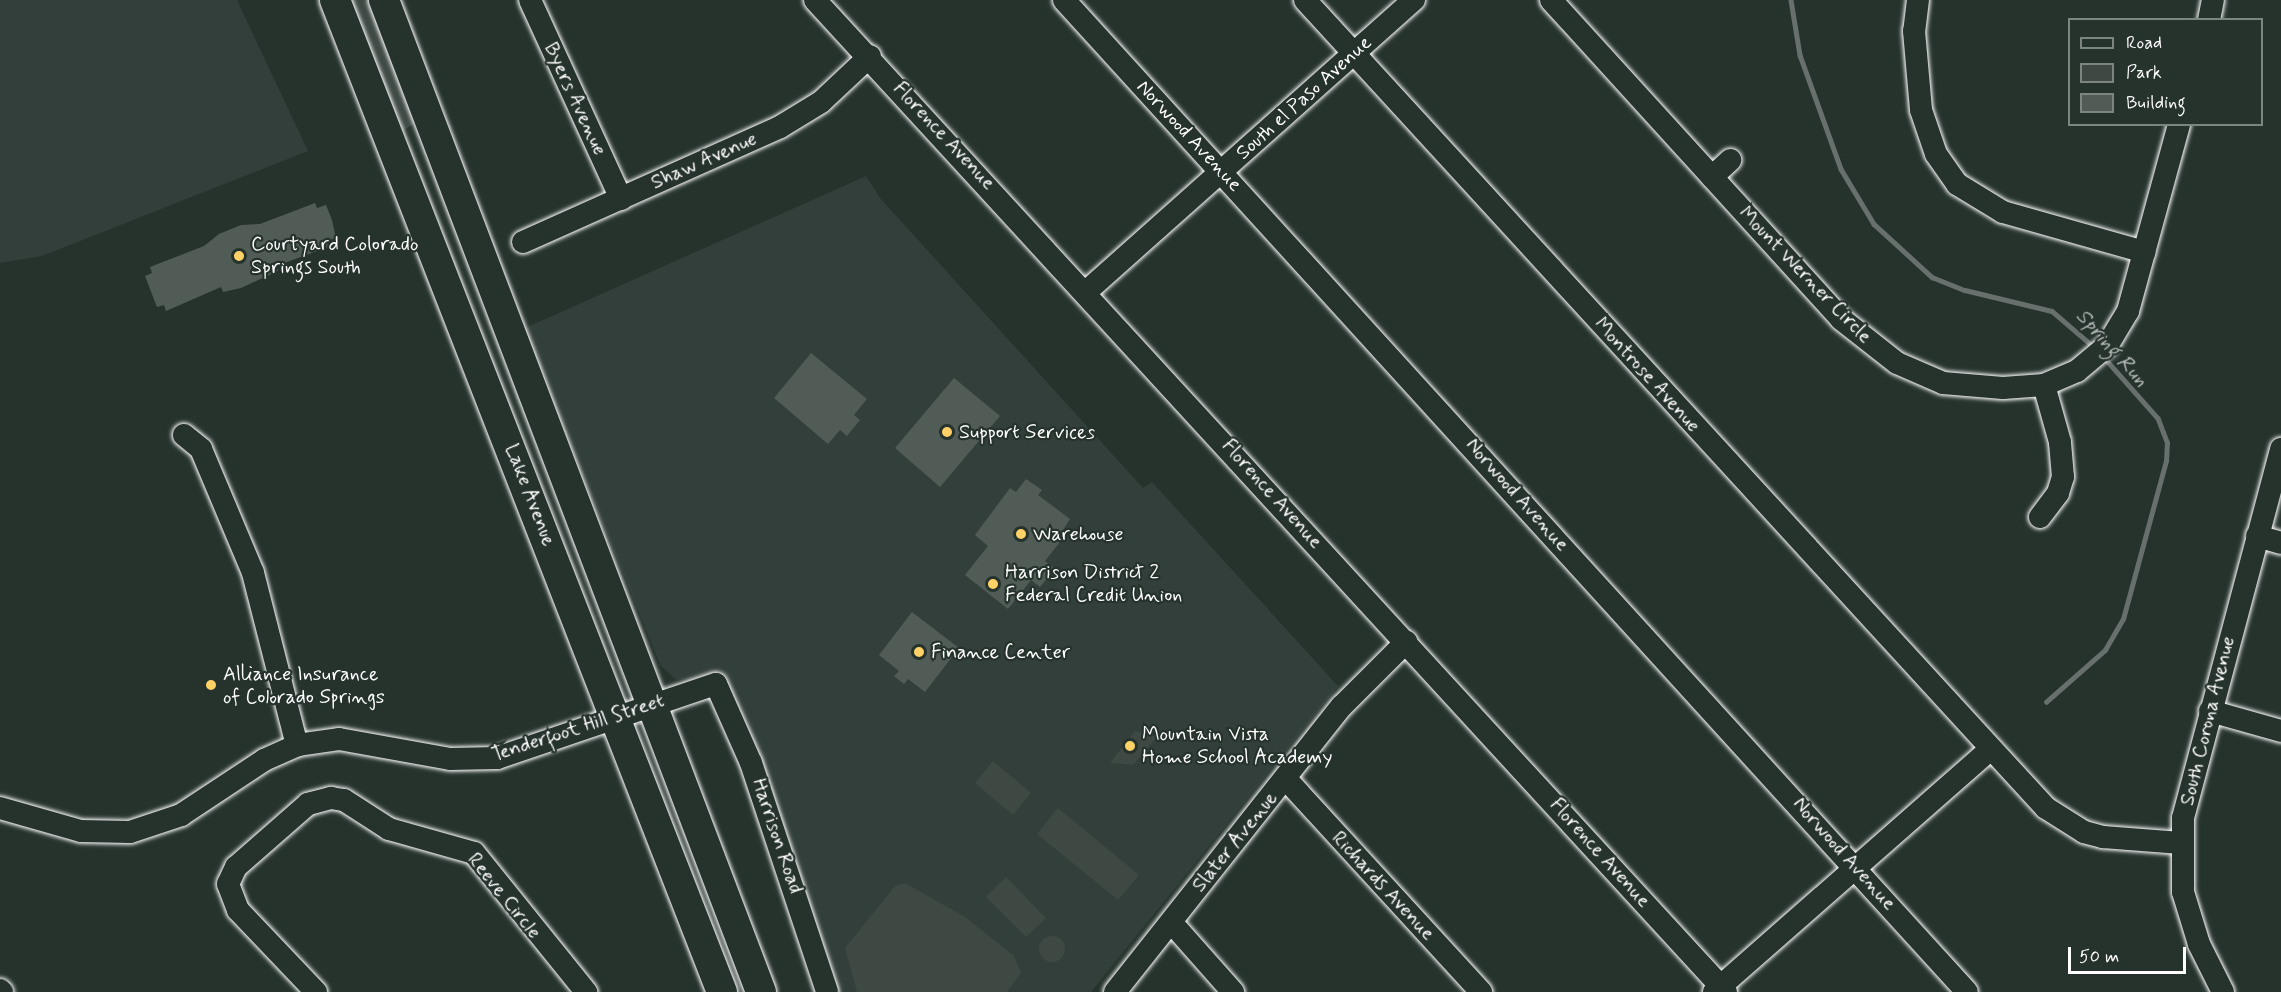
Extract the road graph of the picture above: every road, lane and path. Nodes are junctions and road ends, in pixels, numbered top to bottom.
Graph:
1 (335, 0) edge
2 (384, 0) edge
3 (530, 0) edge
4 (815, 0) edge
5 (1064, 0) edge
6 (1305, 0) edge
7 (1414, 0) edge
8 (1918, 0) edge
9 (2213, 0) edge
10 (1562, 4) edge
11 (2209, 18) edge
12 (1354, 54) junction
13 (870, 56) junction
14 (2178, 126) edge
15 (1730, 160) dead end
16 (1221, 171) junction
17 (1712, 177) junction
18 (621, 198) junction
19 (523, 242) dead end
20 (2144, 252) junction
21 (1087, 291) junction
22 (2044, 386) junction
23 (184, 435) dead end
24 (2281, 448) edge
25 (2040, 517) dead end
26 (2257, 536) junction
27 (2281, 543) edge
28 (1407, 642) junction
29 (716, 684) joint
30 (652, 705) junction
31 (2210, 711) junction
32 (614, 720) junction
33 (2281, 731) edge
34 (297, 745) junction
35 (1989, 750) junction
36 (1286, 779) junction
37 (0, 808) edge
38 (2181, 843) junction
39 (1856, 866) junction
40 (1171, 922) junction
41 (1720, 990) edge
42 (316, 992) edge
43 (586, 992) edge
44 (722, 992) edge
45 (761, 992) edge
46 (827, 992) edge
47 (1115, 992) edge
48 (1233, 992) edge
49 (1480, 992) edge
50 (1967, 992) edge
51 (2223, 992) edge

1 - 32 main road, Lake Avenue
2 - 30 main road
3 - 18 street, Byers Avenue
4 - 13 street, Florence Avenue
5 - 16 street, Norwood Avenue
6 - 12 street, Montrose Avenue
7 - 12 street, South el Paso Avenue
8 - 20 street
9 - 11 street
10 - 17 street, Mount Werner Circle
12 - 16 street, South el Paso Avenue
12 - 35 street, Montrose Avenue
13 - 18 street, Shaw Avenue
13 - 21 street, Florence Avenue
14 - 20 street, Mount Werner Circle
15 - 17 street
16 - 21 street, South el Paso Avenue
16 - 39 street, Norwood Avenue
17 - 22 street, Mount Werner Circle
18 - 19 street, Shaw Avenue
20 - 22 street, Mount Werner Circle
21 - 28 street, Florence Avenue
22 - 25 street
23 - 34 street
24 - 26 street, South Corona Avenue
26 - 27 street
26 - 31 street, South Corona Avenue
28 - 36 street, Slater Avenue
28 - 41 street, Florence Avenue
29 - 30 street, Tenderfoot Hill Street
29 - 46 street, Harrison Road
30 - 32 street, Tenderfoot Hill Street
30 - 45 main road
31 - 33 street
31 - 38 street, South Corona Avenue
32 - 34 street, Tenderfoot Hill Street
32 - 44 main road, Lake Avenue
34 - 37 street, Tenderfoot Hill Street
35 - 38 street, Montrose Avenue
35 - 39 street
36 - 40 street, Slater Avenue
36 - 49 street, Richards Avenue
38 - 51 street, South Corona Avenue
39 - 41 street
39 - 50 street, Norwood Avenue
40 - 47 street, Slater Avenue
40 - 48 street
42 - 43 street, Reeve Circle

